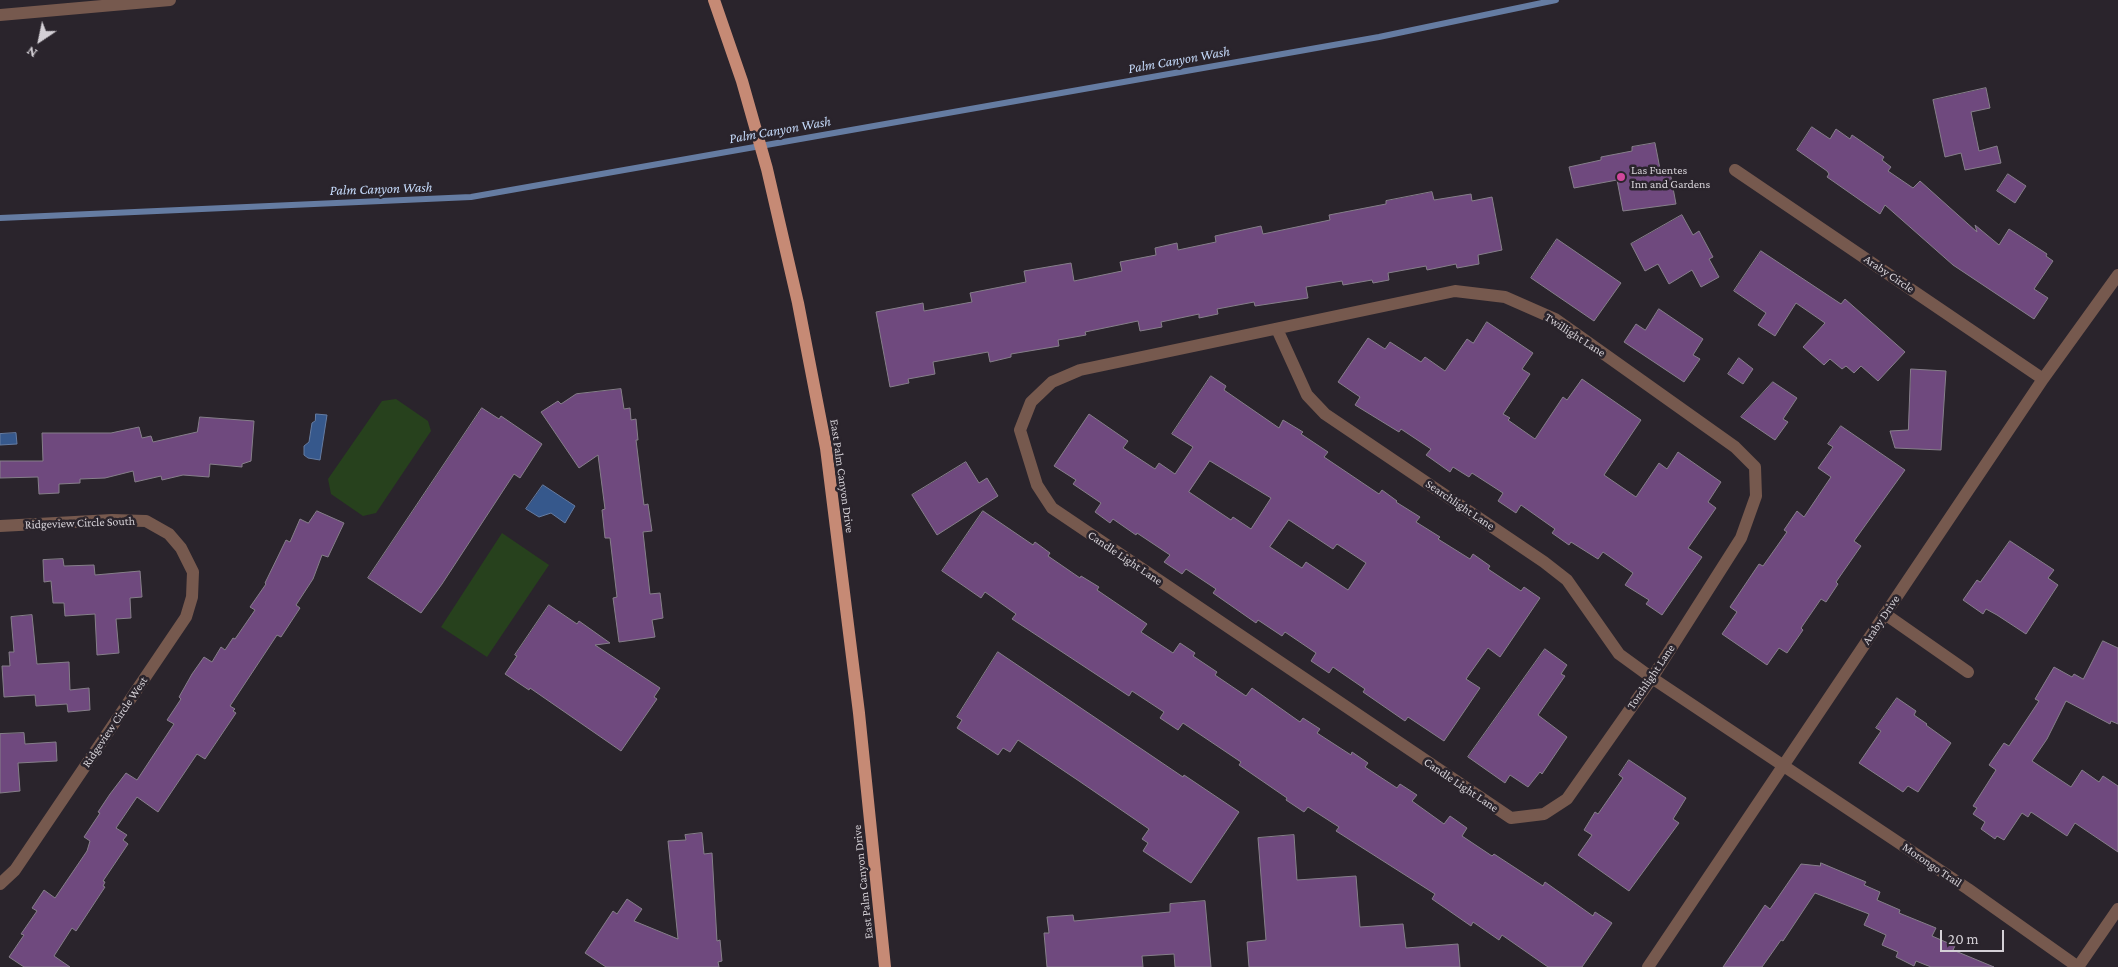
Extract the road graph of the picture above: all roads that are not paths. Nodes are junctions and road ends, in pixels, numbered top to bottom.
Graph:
1 (170, 0) edge
2 (714, 0) edge
3 (0, 15) edge
4 (1735, 170) dead end
5 (2118, 275) edge
6 (1277, 328) junction
7 (2043, 379) junction
8 (1756, 496) joint
9 (0, 526) edge
10 (181, 548) joint
11 (1885, 614) junction
12 (1968, 672) dead end
13 (1652, 678) junction
14 (1783, 766) junction
15 (1511, 818) joint
16 (0, 884) edge
17 (2118, 909) edge
18 (885, 967) edge
19 (1648, 967) edge
20 (2078, 967) edge

1 - 3 street
2 - 18 main road, East Palm Canyon Drive
4 - 7 street, Araby Circle
5 - 7 street, Araby Drive
6 - 8 street, Twillight Lane
6 - 13 street, Searchlight Lane
6 - 15 street, Candle Light Lane
7 - 11 street, Araby Drive
8 - 13 street, Torchlight Lane
9 - 10 street, Ridgeview Circle South
10 - 16 street, Ridgeview Circle West
11 - 12 street
11 - 14 street, Araby Drive
13 - 14 street, Searchlight Lane
13 - 15 street, Torchlight Lane
14 - 19 street, Araby Drive
14 - 20 street, Morongo Trail
17 - 20 street

